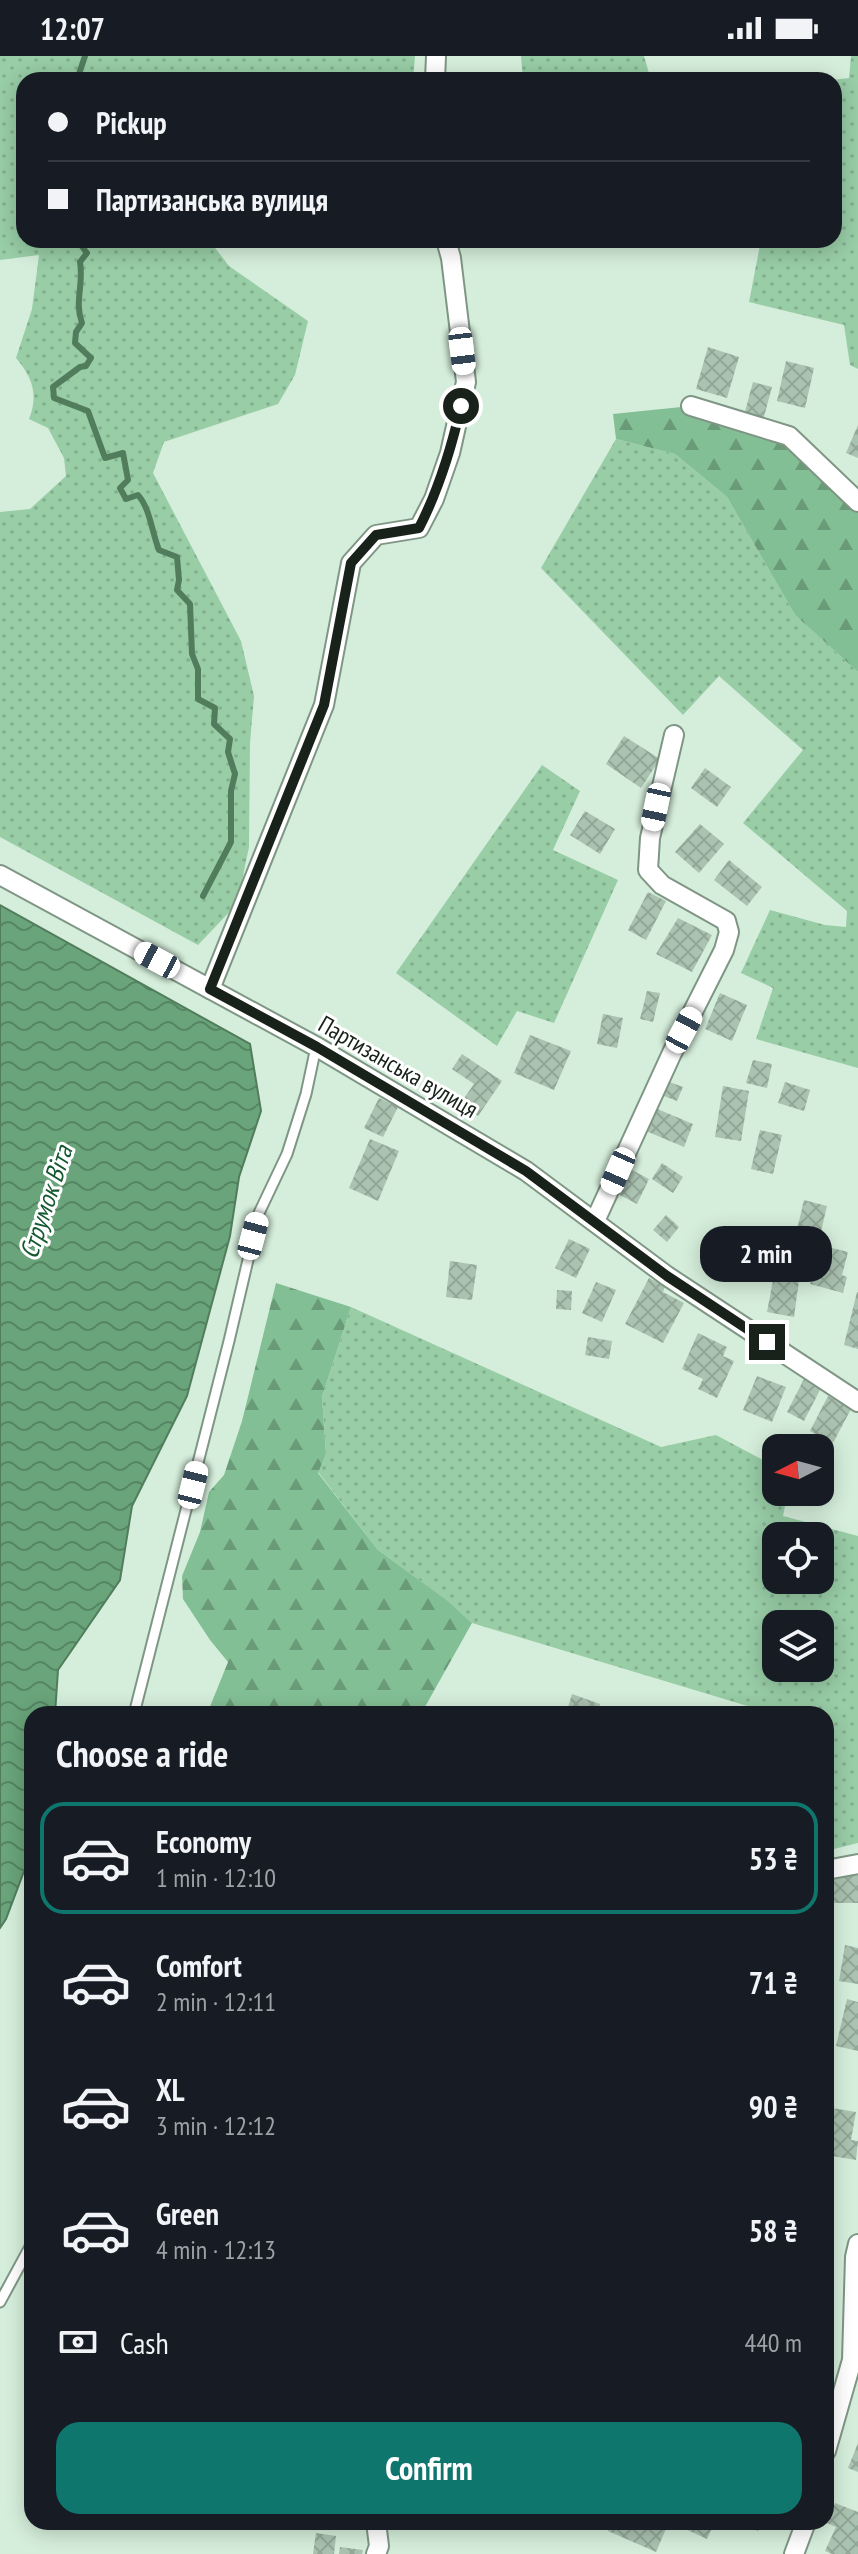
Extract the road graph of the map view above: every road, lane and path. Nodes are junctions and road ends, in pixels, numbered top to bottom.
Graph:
1 (448, 249) edge
2 (691, 406) dead end
3 (858, 502) edge
4 (674, 735) dead end
5 (0, 875) edge
6 (210, 989) junction
7 (317, 1047) junction
8 (595, 1221) junction
9 (858, 1402) edge
10 (136, 1706) edge
11 (858, 1864) edge
12 (834, 1868) edge
13 (858, 2244) edge
14 (24, 2258) edge
15 (0, 2302) edge
16 (834, 2423) edge
17 (378, 2530) edge
18 (803, 2530) edge
19 (383, 2551) edge
20 (794, 2554) edge

1 - 6 street
2 - 3 street
4 - 8 street
5 - 6 street, Партизанська вулиця
6 - 7 street, Партизанська вулиця
7 - 8 street, Партизанська вулиця
7 - 10 lane
8 - 9 street, Партизанська вулиця
11 - 12 street
13 - 16 street
14 - 15 lane
17 - 19 street
18 - 20 street

